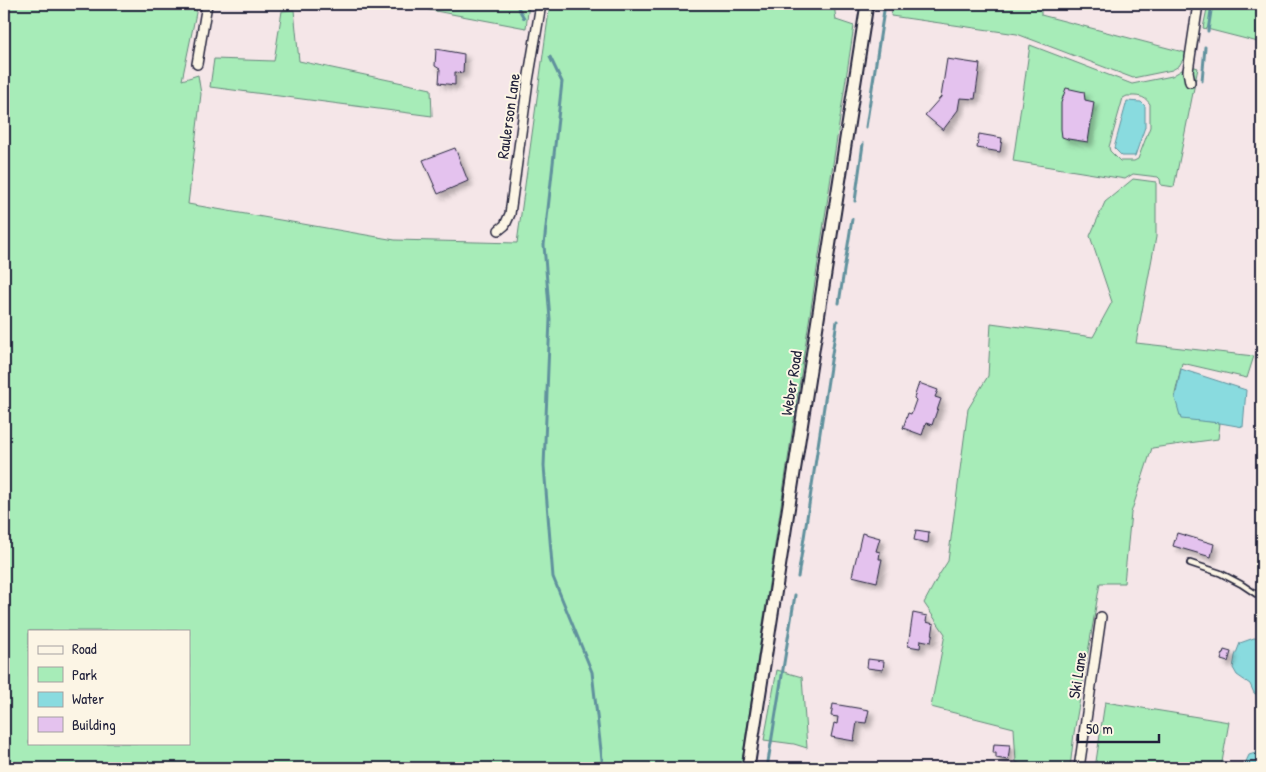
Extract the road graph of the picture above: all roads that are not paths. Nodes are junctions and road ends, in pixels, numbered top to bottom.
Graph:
1 (207, 4) edge
2 (540, 4) edge
3 (867, 4) edge
4 (1198, 4) edge
5 (198, 64) dead end
6 (1190, 82) dead end
7 (499, 230) dead end
8 (1190, 563) dead end
9 (1262, 598) edge
10 (1101, 617) dead end
11 (748, 768) edge
12 (1079, 768) edge

1 - 5 street
2 - 7 street, Raulerson Lane
3 - 11 street, Weber Road
4 - 6 street
8 - 9 lane
10 - 12 street, Ski Lane

